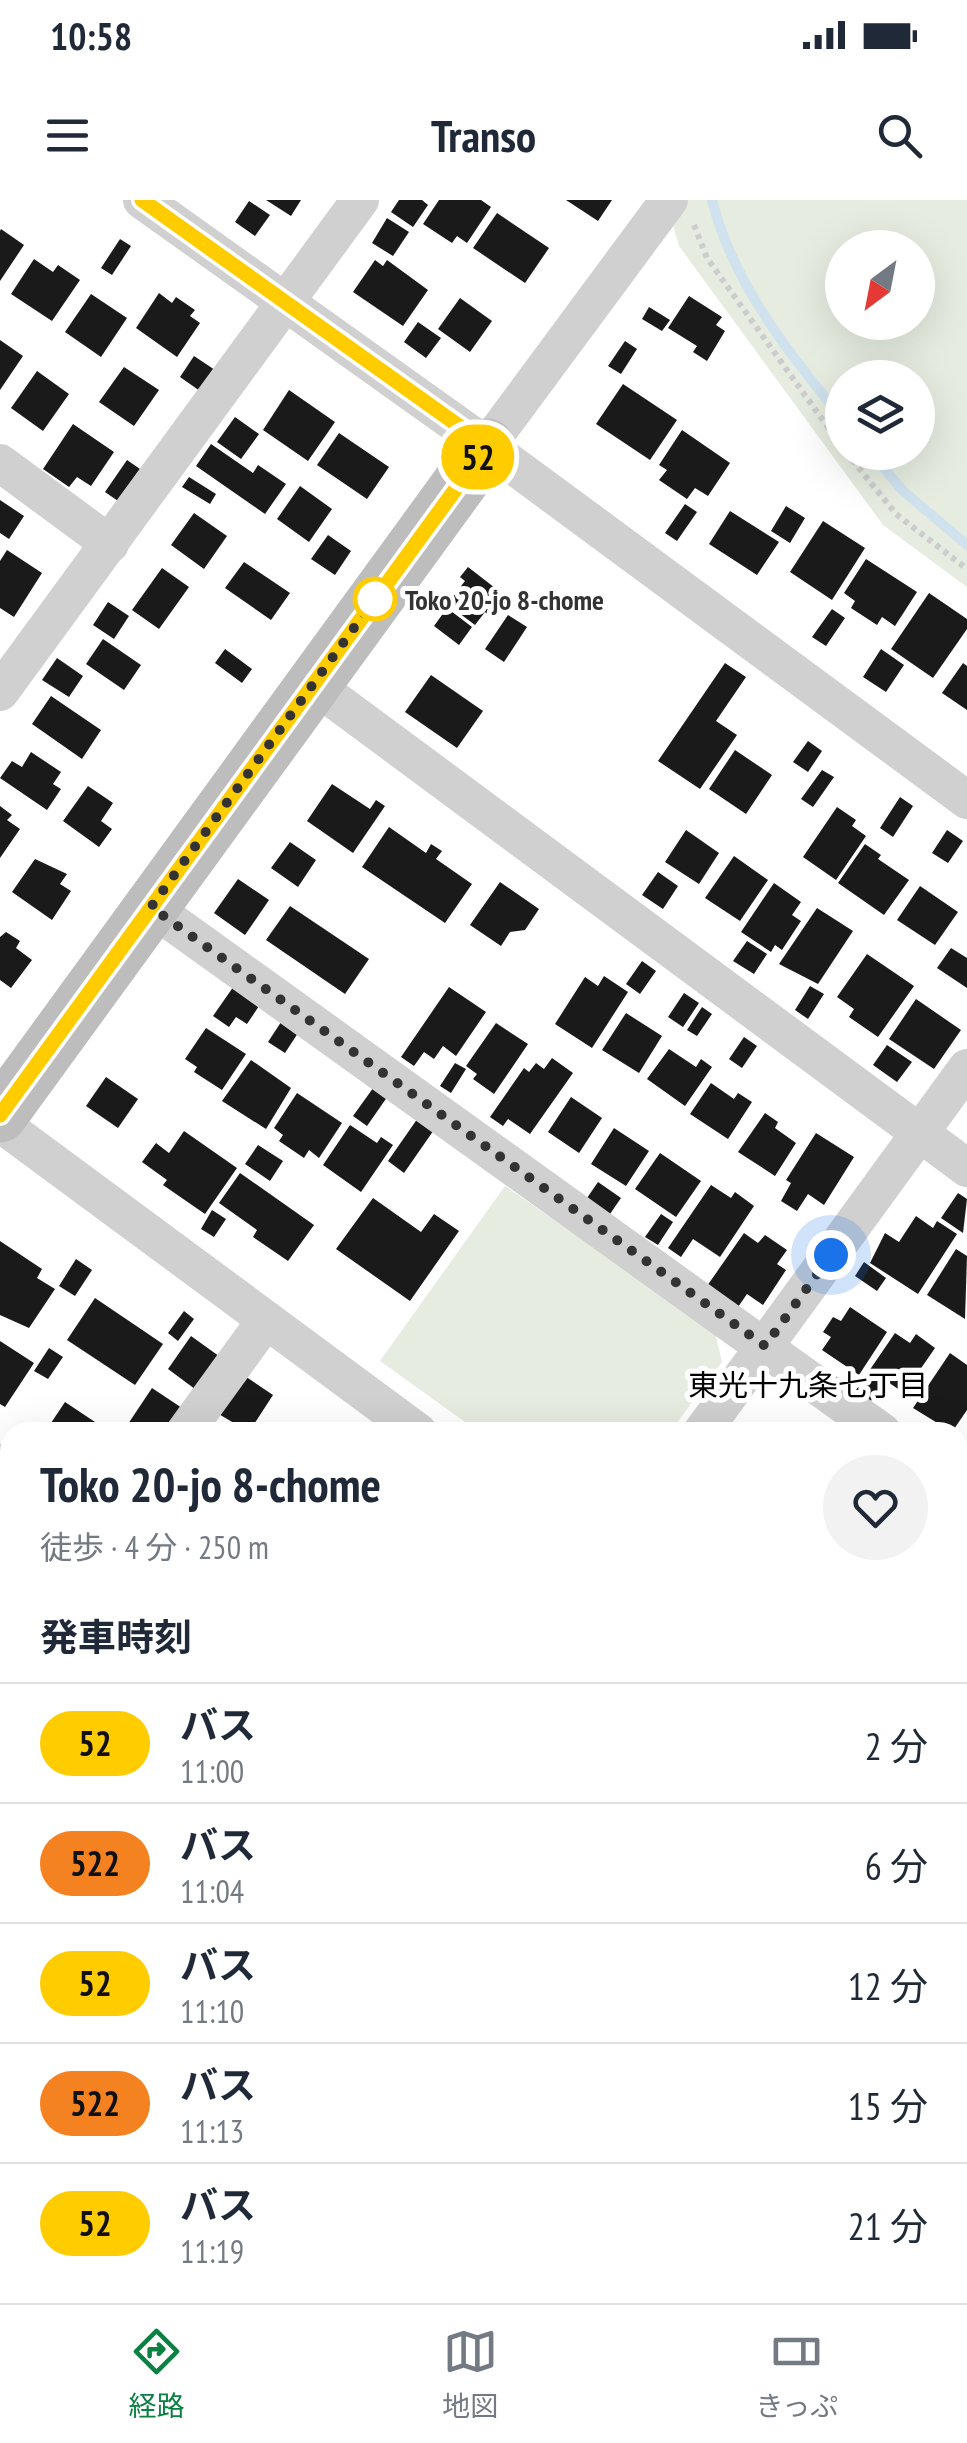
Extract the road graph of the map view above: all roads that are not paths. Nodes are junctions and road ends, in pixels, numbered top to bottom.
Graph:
1 (142, 200) edge
2 (360, 200) edge
3 (680, 207) edge
4 (286, 302) junction
5 (487, 446) junction
6 (0, 463) edge
7 (110, 544) junction
8 (313, 684) junction
9 (0, 692) edge
10 (967, 800) edge
11 (151, 907) junction
12 (967, 1068) edge
13 (0, 1115) edge
14 (0, 1123) edge
15 (919, 1133) junction
16 (967, 1168) edge
17 (266, 1320) junction
18 (765, 1346) junction
19 (192, 1422) edge
20 (404, 1422) edge
21 (709, 1422) edge
22 (868, 1422) edge

1 - 4 street
2 - 4 street
3 - 5 street
4 - 5 street
4 - 7 street
5 - 8 street
5 - 10 street
6 - 7 street
7 - 9 street
8 - 11 street
8 - 15 street
11 - 13 street
11 - 18 street
12 - 15 street
14 - 17 street
15 - 16 street
15 - 18 street
17 - 19 street
17 - 20 street
18 - 21 street
18 - 22 street

